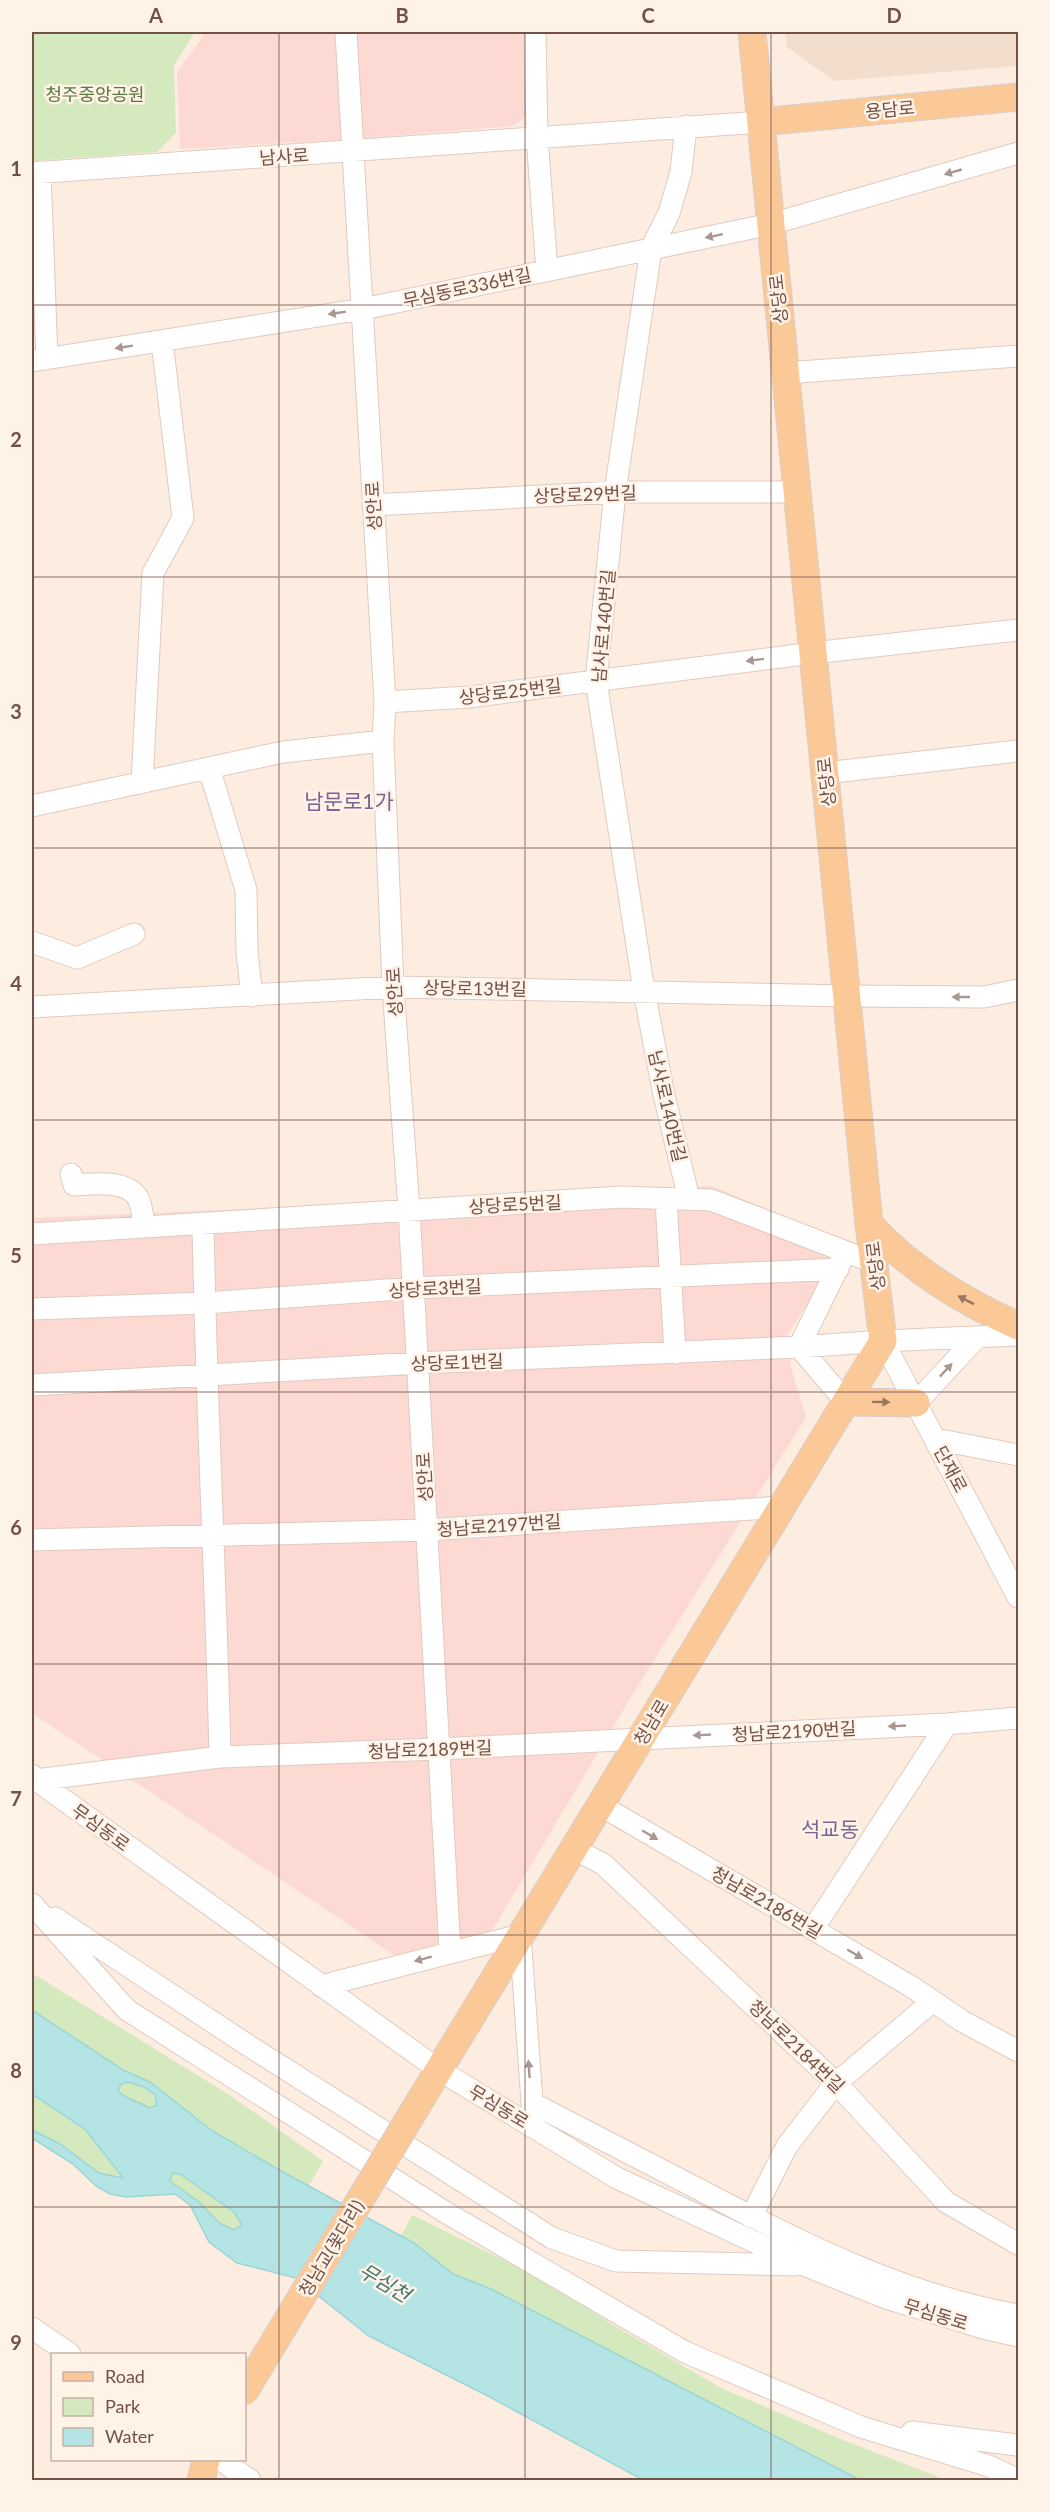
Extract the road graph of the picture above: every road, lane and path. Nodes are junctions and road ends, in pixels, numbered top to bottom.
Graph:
1 (346, 32) edge
2 (535, 32) edge
3 (752, 32) edge
4 (1018, 97) edge
5 (761, 122) junction
6 (686, 126) junction
7 (537, 137) junction
8 (352, 152) junction
9 (1014, 154) edge
10 (36, 173) edge
11 (771, 224) junction
12 (651, 249) junction
13 (547, 271) junction
14 (363, 309) junction
15 (162, 341) junction
16 (1018, 356) edge
17 (39, 360) edge
18 (786, 374) junction
19 (615, 492) junction
20 (797, 492) junction
21 (373, 505) junction
22 (1018, 630) edge
23 (813, 653) junction
24 (596, 681) junction
25 (385, 702) junction
26 (383, 741) junction
27 (1018, 751) edge
28 (209, 768) junction
29 (825, 772) junction
30 (142, 782) junction
31 (32, 806) edge
32 (134, 934) dead end
33 (32, 942) edge
34 (393, 987) junction
35 (1018, 990) edge
36 (644, 991) junction
37 (252, 996) junction
38 (847, 996) junction
39 (32, 1007) edge
40 (71, 1174) dead end
41 (666, 1199) junction
42 (689, 1199) junction
43 (409, 1210) junction
44 (203, 1223) junction
45 (869, 1224) junction
46 (144, 1226) junction
47 (32, 1234) edge
48 (842, 1260) junction
49 (875, 1263) junction
50 (671, 1275) junction
51 (414, 1288) junction
52 (205, 1303) junction
53 (32, 1309) edge
54 (1018, 1326) edge
55 (1018, 1335) edge
56 (977, 1337) junction
57 (883, 1341) junction
58 (799, 1347) junction
59 (675, 1353) junction
60 (418, 1363) junction
61 (206, 1376) junction
62 (32, 1385) edge
63 (846, 1402) junction
64 (916, 1403) junction
65 (935, 1439) junction
66 (1018, 1455) edge
67 (782, 1507) junction
68 (427, 1530) junction
69 (215, 1537) junction
70 (32, 1540) edge
71 (1018, 1597) edge
72 (1018, 1718) edge
73 (947, 1724) junction
74 (641, 1738) junction
75 (438, 1749) junction
76 (220, 1757) junction
77 (33, 1777) edge
78 (600, 1805) junction
79 (574, 1849) junction
80 (32, 1903) edge
81 (813, 1929) junction
82 (520, 1935) junction
83 (450, 1952) junction
84 (321, 1986) junction
85 (933, 2001) junction
86 (1018, 2051) edge
87 (439, 2070) junction
88 (836, 2083) junction
89 (532, 2103) junction
90 (418, 2104) joint
91 (534, 2127) junction
92 (751, 2217) junction
93 (1018, 2244) edge
94 (804, 2265) junction
95 (1018, 2315) edge
96 (32, 2328) edge
97 (1018, 2336) edge
98 (67, 2353) edge
99 (246, 2389) edge
100 (861, 2427) junction
101 (1018, 2445) edge
102 (206, 2461) edge
103 (222, 2461) edge
104 (201, 2481) edge
105 (250, 2481) edge
106 (1018, 2481) edge

1 - 8 street, 성안로
2 - 7 street
3 - 5 main road, 상당로
4 - 5 main road, 용담로
5 - 6 street, 남사로
5 - 11 main road, 상당로
6 - 7 street, 남사로
6 - 12 street, 남사로140번길
7 - 8 street, 남사로
7 - 13 street
8 - 10 street, 남사로
8 - 14 street, 성안로
9 -> 11 street
10 - 17 street
11 -> 12 street, 무심동로336번길
11 - 18 main road, 상당로
12 - 13 street, 무심동로336번길
12 - 19 street, 남사로140번길
13 - 14 street, 무심동로336번길
14 -> 15 street, 무심동로336번길
14 - 21 street, 성안로
15 -> 17 street, 무심동로336번길
15 - 30 street
16 - 18 street
18 - 20 main road, 상당로
19 - 20 street, 상당로29번길
19 - 21 street, 상당로29번길
19 - 24 street, 남사로140번길
20 - 23 main road, 상당로
21 - 25 street, 성안로
22 - 23 street, 상당로25번길
23 -> 24 street, 상당로25번길
23 - 29 main road, 상당로
24 - 25 street, 상당로25번길
24 - 36 street, 남사로140번길
25 - 26 street, 성안로
26 - 28 street
26 - 34 street, 성안로
27 - 29 street
28 - 30 street
28 - 37 street
29 - 38 main road, 상당로
30 - 31 street
32 - 33 street
34 - 36 street, 상당로13번길
34 - 37 street, 상당로13번길
34 - 43 street, 성안로
35 -> 38 street, 상당로13번길
36 - 38 street, 상당로13번길
36 - 42 street, 남사로140번길
37 - 39 street, 상당로13번길
38 - 45 main road, 상당로
40 - 46 street
41 - 42 street, 상당로5번길
41 - 43 street, 상당로5번길
41 - 50 street
42 - 48 street, 상당로5번길
43 - 44 street, 상당로5번길
43 - 51 street, 성안로
44 - 46 street, 상당로5번길
44 - 52 street
45 - 49 main road, 상당로
54 -> 45 main road
46 - 47 street, 상당로5번길
48 - 49 street, 상당로5번길
48 - 50 street, 상당로3번길
48 - 58 street
49 - 57 main road, 상당로
50 - 51 street, 상당로3번길
50 - 59 street
51 - 52 street, 상당로3번길
51 - 60 street, 성안로
52 - 53 street, 상당로3번길
52 - 61 street
55 - 56 street, 상당로1번길
56 - 57 street, 상당로1번길
64 -> 56 street
57 - 58 street, 상당로1번길
57 - 63 main road, 청남로
57 - 64 street, 단재로
58 - 59 street, 상당로1번길
58 - 63 street
59 - 60 street, 상당로1번길
60 - 61 street, 상당로1번길
60 - 68 street, 성안로
61 - 62 street, 상당로1번길
61 - 69 street
63 -> 64 main road
63 - 67 main road, 청남로
64 - 65 street, 단재로
65 - 66 street
65 - 71 street, 단재로
67 - 68 street, 청남로2197번길
67 - 74 main road, 청남로
68 - 69 street, 청남로2197번길
68 - 75 street, 성안로
69 - 70 street, 청남로2197번길
69 - 76 street
72 - 73 street, 청남로2190번길
73 -> 74 street, 청남로2190번길
73 - 81 street
74 - 75 street, 청남로2189번길
74 - 78 main road, 청남로
75 - 76 street, 청남로2189번길
75 - 83 street, 성안로
76 - 77 street, 청남로2189번길
77 - 84 street, 무심동로
78 - 79 main road, 청남로
78 -> 81 street, 청남로2186번길
79 - 82 main road, 청남로
79 - 88 street, 청남로2184번길
80 - 94 street
80 - 100 street
81 -> 85 street, 청남로2186번길
82 - 83 street
82 - 87 main road, 청남로
89 -> 82 street
83 -> 84 street
84 - 87 street, 무심동로
85 - 86 street, 청남로2186번길
85 - 88 street
87 - 90 main road, 청남로
87 - 91 street, 무심동로
88 - 92 street
88 - 93 street, 청남로2184번길
89 - 91 street
89 - 92 street, 무심동로
90 - 99 main road, 청남교(꽃다리), bridge
91 - 94 street, 무심동로
92 - 95 street, 무심동로
94 - 97 street, 무심동로
96 - 98 street
100 - 101 street
100 - 106 street
102 - 104 main road
103 - 105 street

